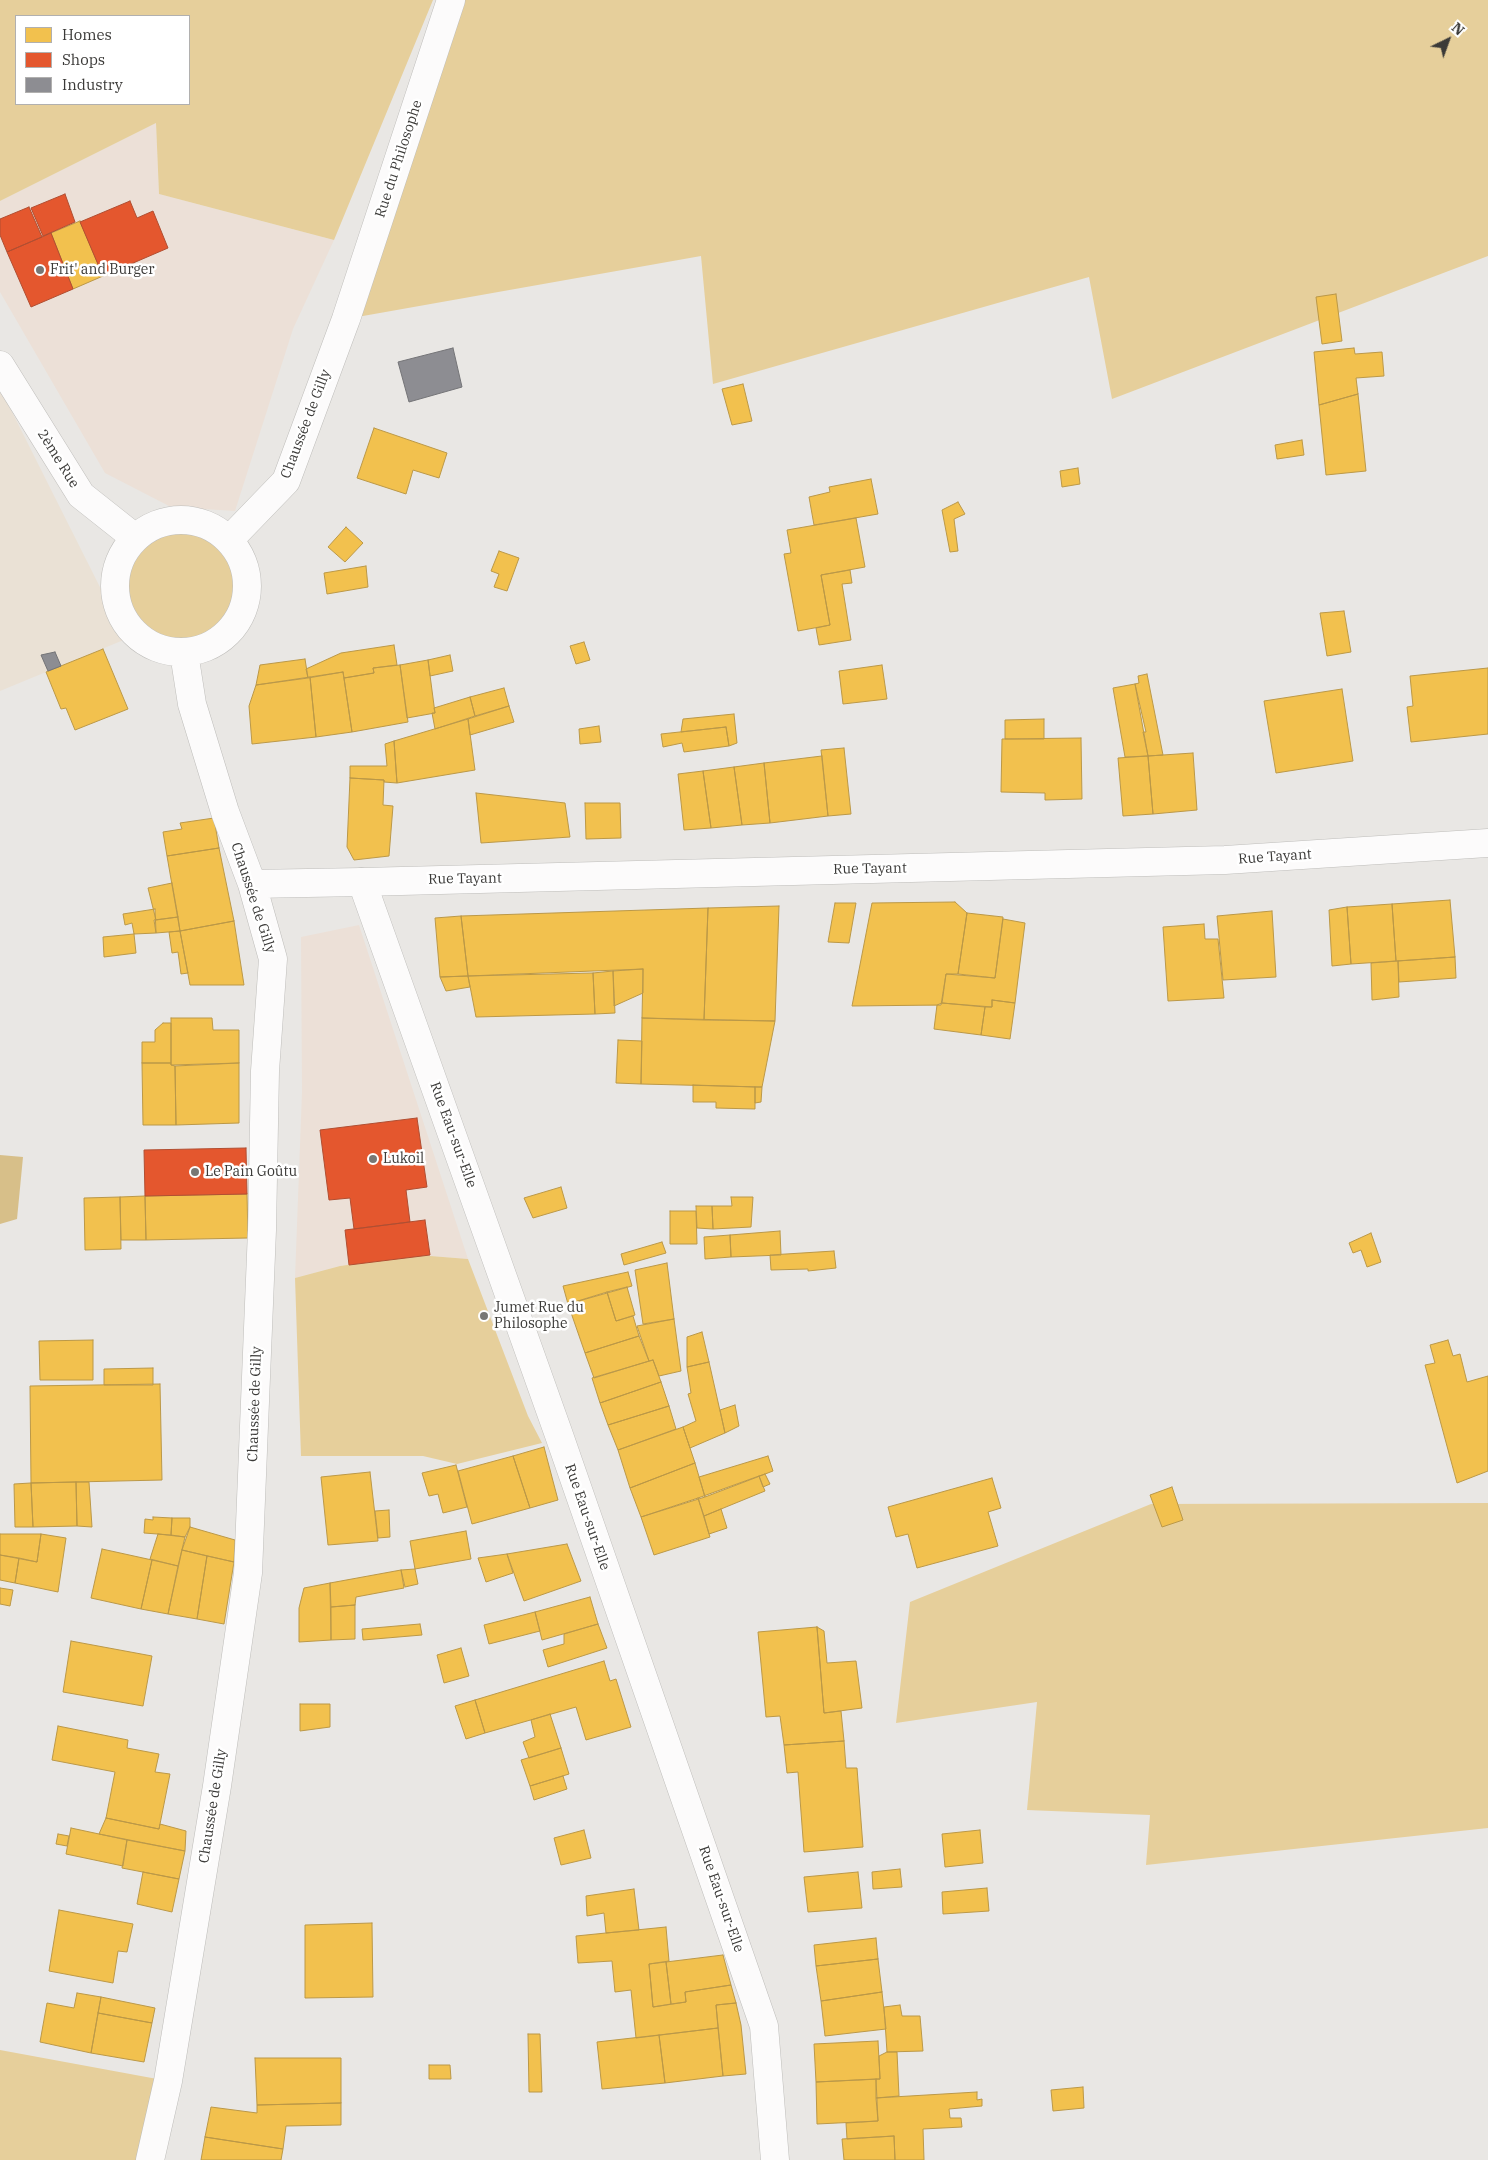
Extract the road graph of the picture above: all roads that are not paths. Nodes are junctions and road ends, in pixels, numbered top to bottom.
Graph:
1 (451, 0) edge
2 (346, 319) joint
3 (0, 365) edge
4 (134, 537) junction
5 (230, 540) junction
6 (184, 653) junction
7 (1488, 843) edge
8 (362, 882) junction
9 (252, 884) junction
10 (150, 2160) edge
11 (775, 2160) edge

1 - 2 street, Rue du Philosophe
2 - 5 street, Chaussée de Gilly
3 - 4 street, 2ème Rue
4 - 5 street
4 - 6 street
5 - 6 street
6 - 9 street, Chaussée de Gilly
7 - 8 street, Rue Tayant
8 - 9 street, Rue Tayant
8 - 11 street, Rue Eau-sur-Elle
9 - 10 street, Chaussée de Gilly

